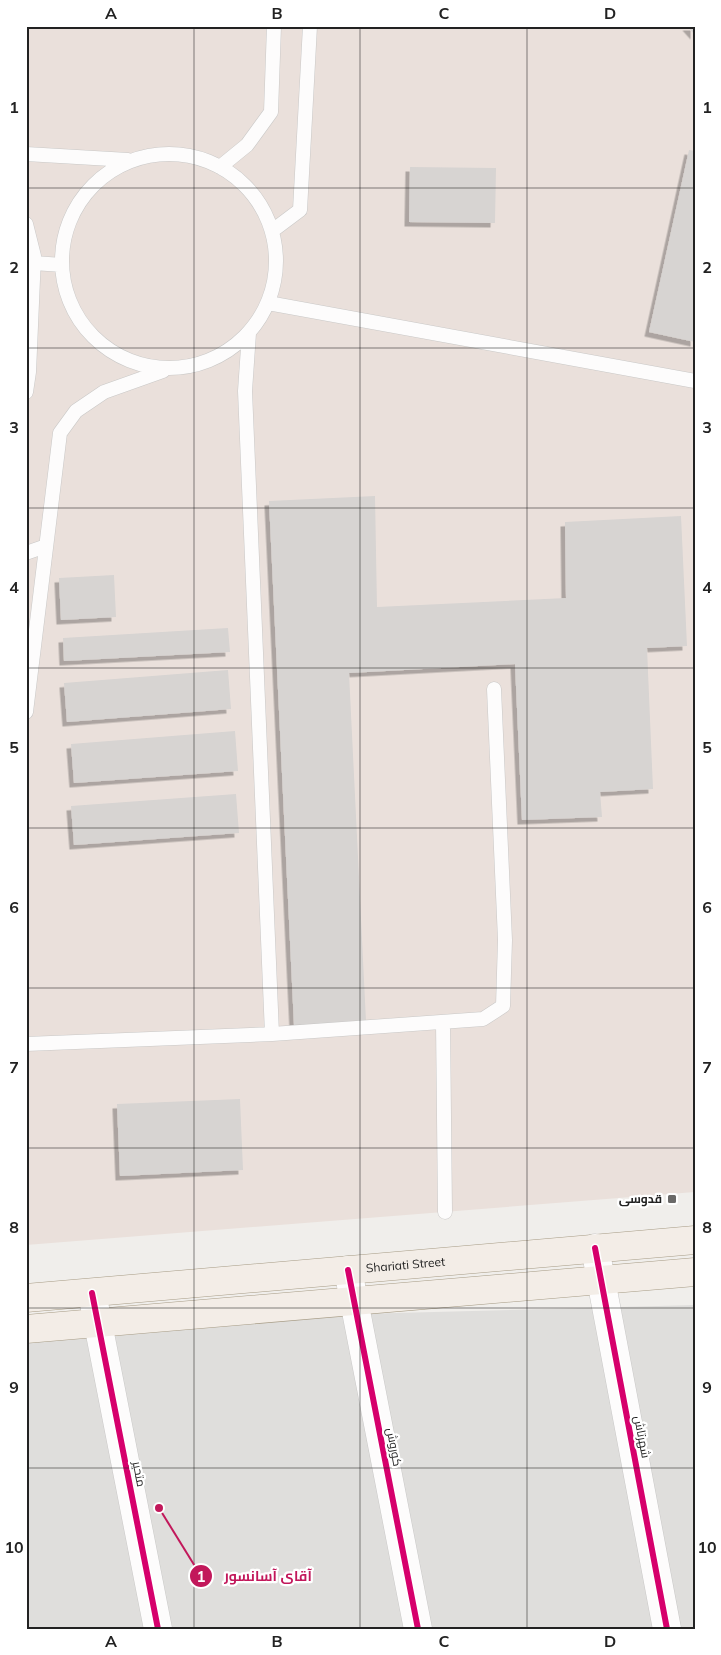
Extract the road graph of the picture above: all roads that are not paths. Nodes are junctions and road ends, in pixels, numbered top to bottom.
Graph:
1 (274, 26) edge
2 (310, 26) edge
3 (26, 154) edge
4 (128, 160) junction
5 (220, 167) junction
6 (26, 224) edge
7 (272, 231) junction
8 (34, 264) junction
9 (62, 265) junction
10 (268, 302) junction
11 (249, 333) junction
12 (171, 368) junction
13 (695, 381) edge
14 (26, 392) edge
15 (46, 546) junction
16 (26, 552) edge
17 (494, 689) dead end
18 (26, 712) edge
19 (443, 1022) junction
20 (272, 1034) junction
21 (26, 1044) edge
22 (446, 1212) dead end
23 (695, 1240) edge
24 (595, 1248) junction
25 (348, 1270) junction
26 (695, 1272) edge
27 (601, 1280) junction
28 (92, 1293) junction
29 (26, 1298) edge
30 (354, 1300) junction
31 (98, 1323) junction
32 (26, 1330) edge
33 (158, 1629) edge
34 (418, 1629) edge
35 (667, 1629) edge

1 - 5 lane
2 - 7 lane
3 - 4 lane
4 - 5 lane
4 - 9 lane
5 - 7 lane
6 - 8 lane
7 - 10 lane
8 - 9 lane
8 - 14 lane
9 - 12 lane
10 - 11 lane
10 - 13 lane
11 - 12 lane
11 - 20 lane
12 - 15 lane
15 - 16 lane
15 - 18 lane
17 - 19 lane
19 - 20 lane
19 - 22 lane
20 - 21 lane
23 - 24 main road, Shariati Street
24 - 25 main road, Shariati Street
24 - 27 street, شهرتاش
25 - 28 main road, Shariati Street
25 - 30 street, کوروش
26 - 27 main road
27 - 30 main road
27 - 35 street, شهرتاش
28 - 29 main road, Shariati Street
28 - 31 street, متحیر
30 - 31 main road
30 - 34 street, کوروش
31 - 32 main road
31 - 33 street, متحیر

